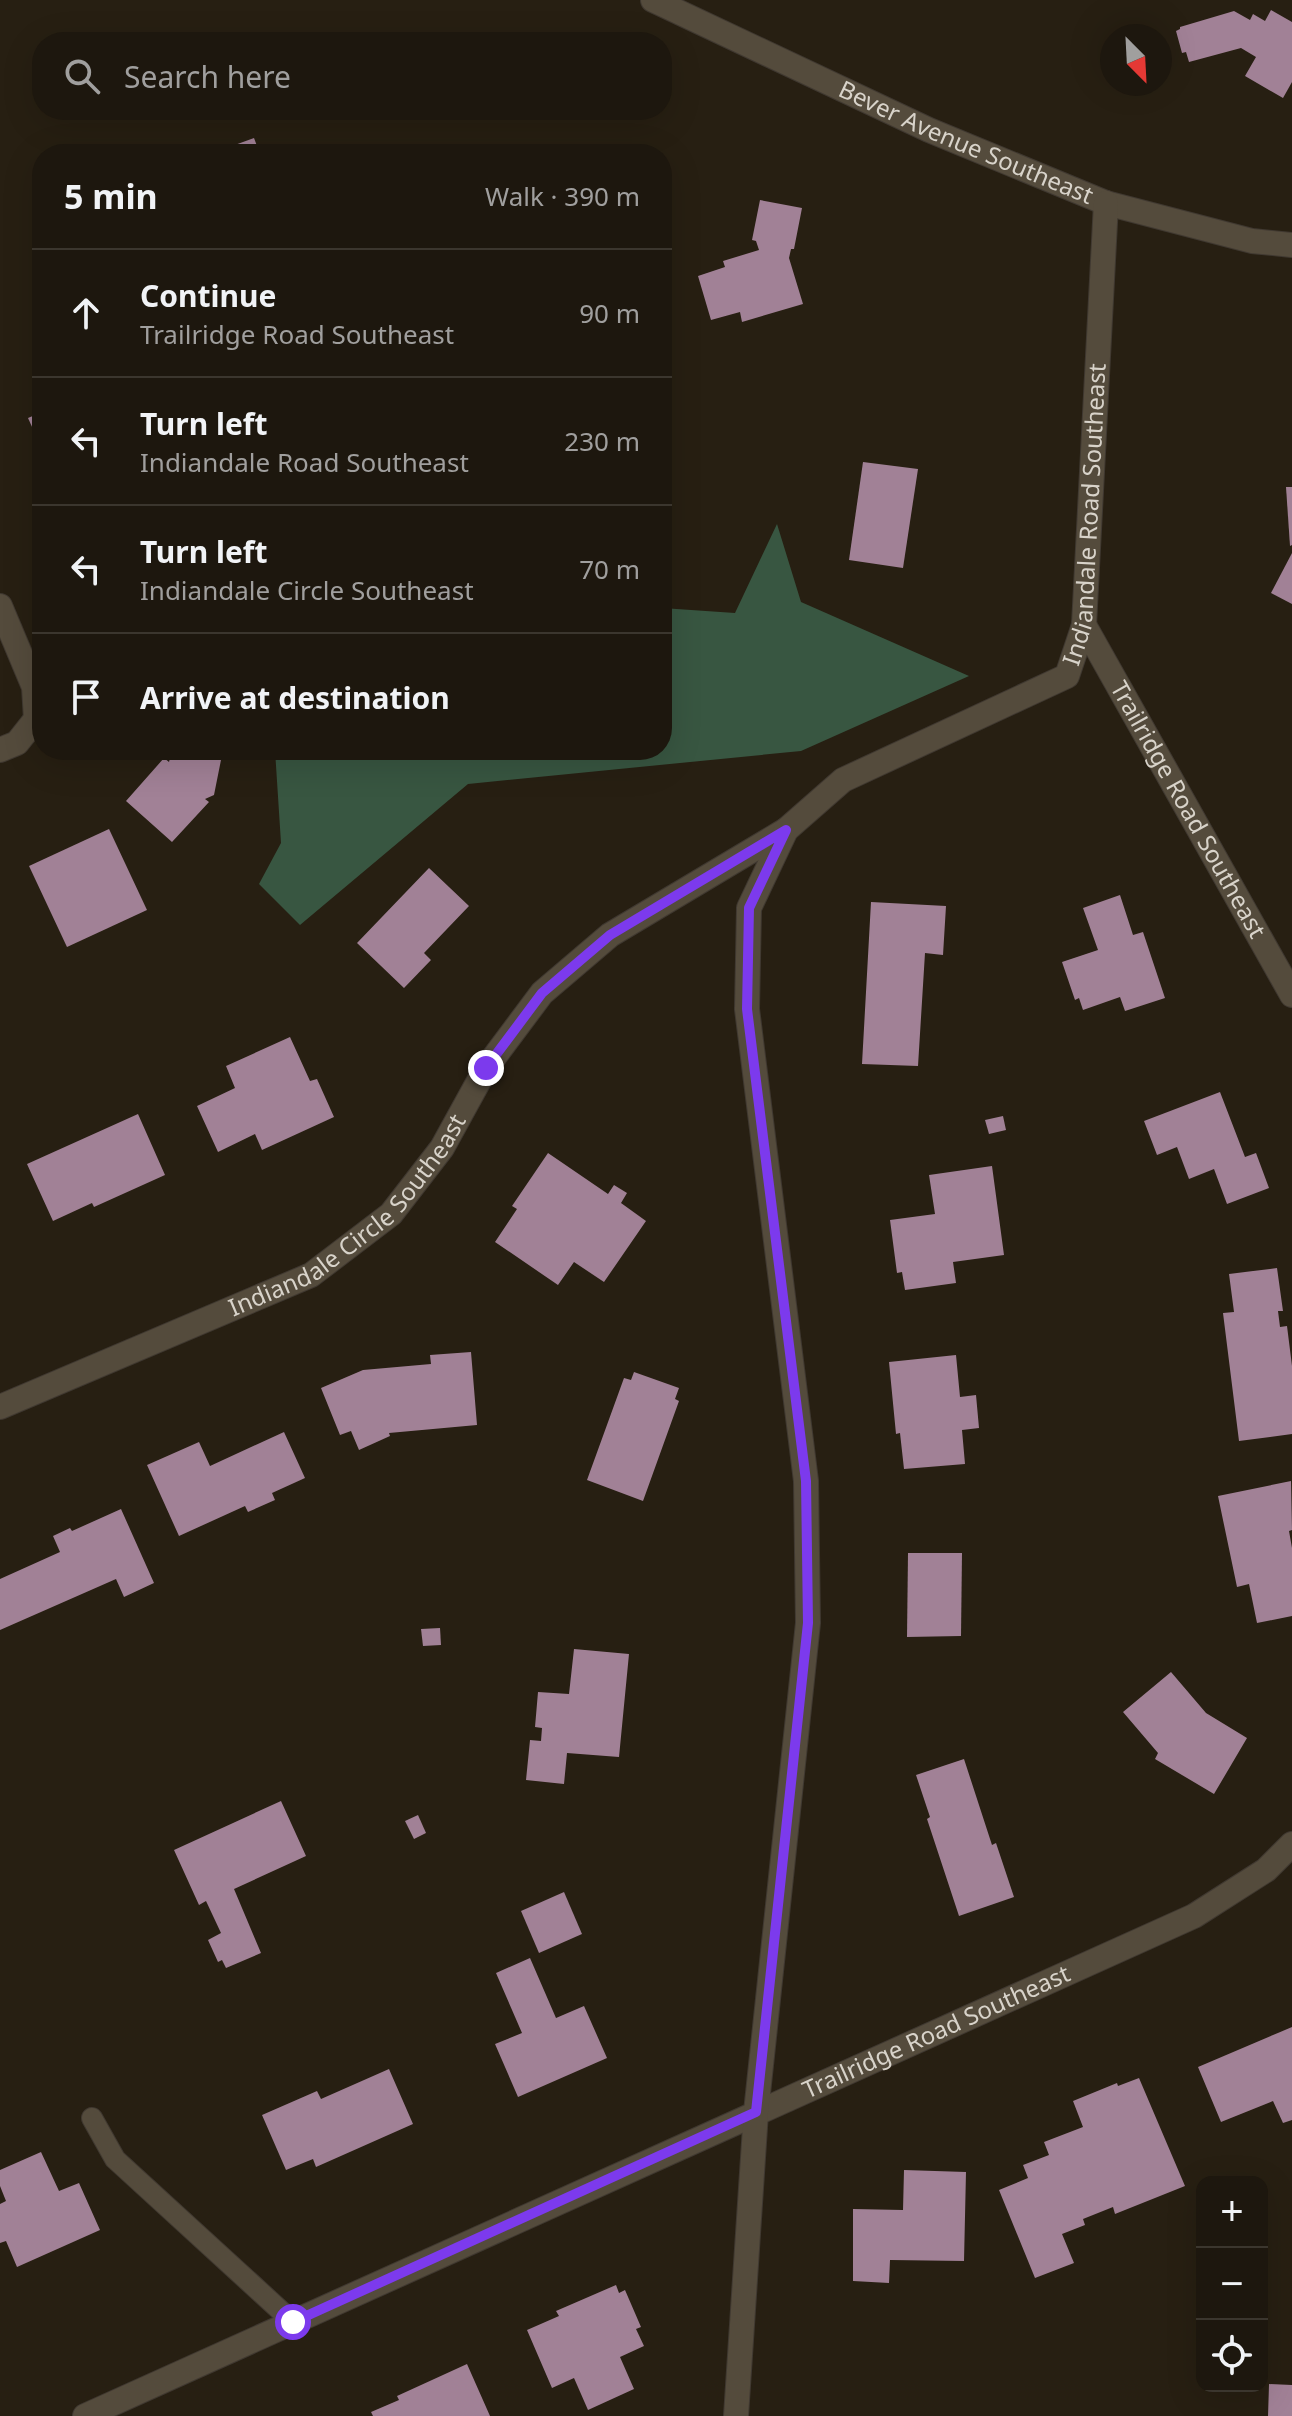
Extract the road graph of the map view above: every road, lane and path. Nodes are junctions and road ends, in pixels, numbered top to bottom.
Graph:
1 (653, 0) edge
2 (1106, 203) junction
3 (1292, 245) edge
4 (0, 606) edge
5 (1084, 625) junction
6 (32, 682) edge
7 (32, 724) edge
8 (0, 750) edge
9 (786, 830) junction
10 (1292, 995) edge
11 (0, 1407) edge
12 (1292, 1844) edge
13 (756, 2112) junction
14 (92, 2118) dead end
15 (293, 2322) junction
16 (85, 2416) edge
17 (736, 2416) edge

1 - 2 street, Bever Avenue Southeast
2 - 3 street, Bever Avenue Southeast
2 - 5 street, Indiandale Road Southeast
4 - 6 street
5 - 9 street, Indiandale Road Southeast
5 - 10 street, Trailridge Road Southeast
7 - 8 street
9 - 11 street, Indiandale Circle Southeast
9 - 13 street, Indiandale Road Southeast
12 - 13 street, Trailridge Road Southeast
13 - 15 street, Trailridge Road Southeast
13 - 17 street, Indiandale Road Southeast
14 - 15 lane
15 - 16 street, Trailridge Road Southeast

